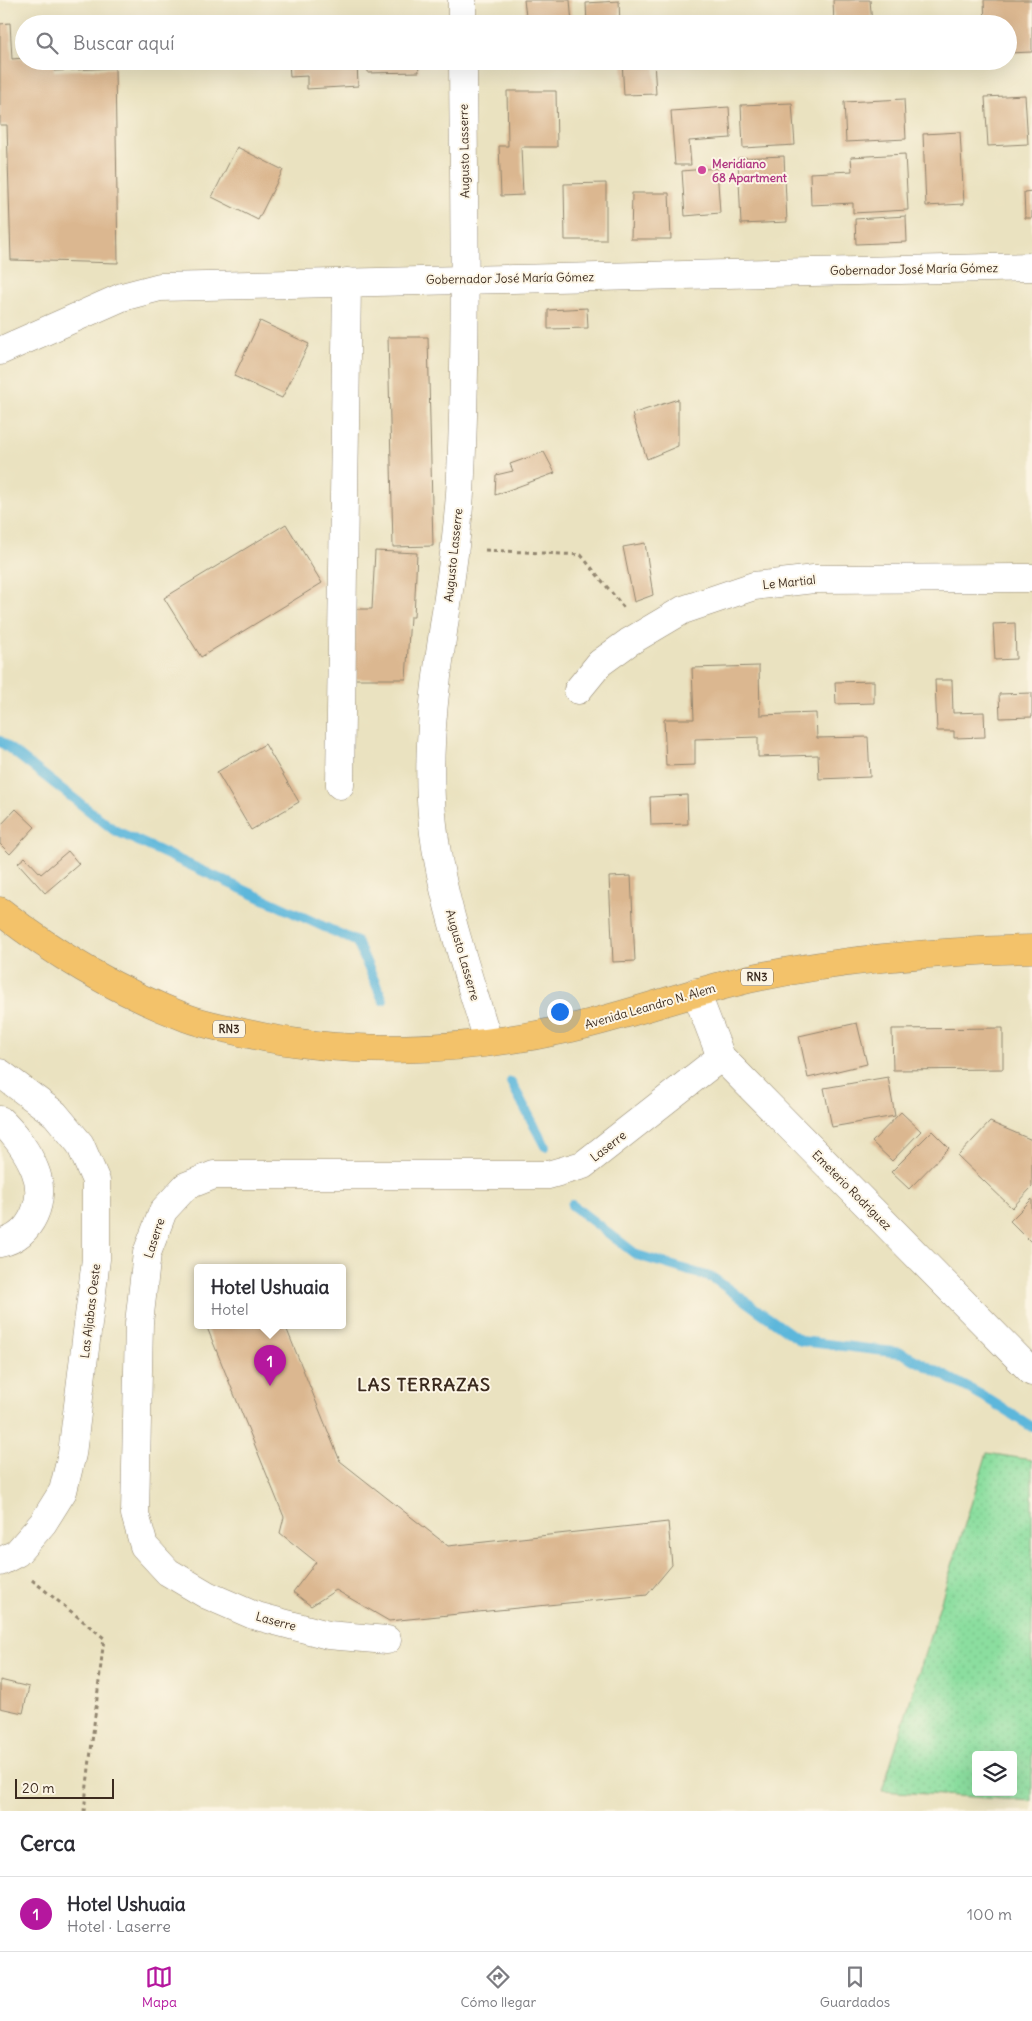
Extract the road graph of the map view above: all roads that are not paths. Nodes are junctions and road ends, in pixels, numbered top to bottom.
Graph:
1 (462, 0) edge
2 (462, 15) edge
3 (463, 70) edge
4 (1032, 267) edge
5 (466, 279) junction
6 (347, 282) junction
7 (0, 351) edge
8 (1032, 578) edge
9 (578, 690) dead end
10 (340, 785) dead end
11 (0, 911) edge
12 (1032, 949) edge
13 (696, 992) junction
14 (488, 1042) junction
15 (721, 1057) junction
16 (0, 1073) edge
17 (0, 1120) edge
18 (0, 1243) edge
19 (1032, 1372) edge
20 (3, 1561) edge
21 (387, 1640) dead end

1 - 2 street
3 - 5 street, Augusto Lasserre
4 - 5 street, Gobernador José María Gómez
5 - 6 street, Gobernador José María Gómez
5 - 14 street, Augusto Lasserre
6 - 7 street, Gobernador José María Gómez
6 - 10 street
8 - 9 street, Le Martial
11 - 14 highway, Avenida Leandro N. Alem / RN3
12 - 13 highway, Avenida Leandro N. Alem / RN3
13 - 14 highway, Avenida Leandro N. Alem / RN3
13 - 15 street, Emeterio Rodríguez
15 - 19 street, Emeterio Rodríguez
15 - 21 street, Laserre
16 - 20 street, Las Aljabas Oeste
17 - 18 street

